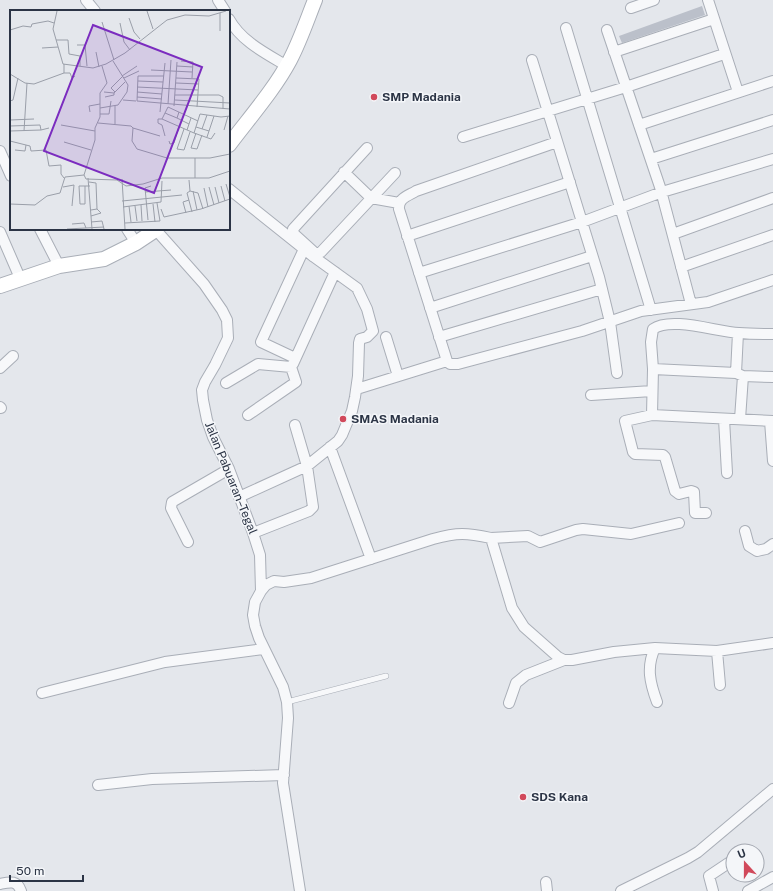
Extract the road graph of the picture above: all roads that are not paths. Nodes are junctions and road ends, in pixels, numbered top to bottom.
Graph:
1 (86, 0) edge
2 (218, 0) edge
3 (315, 0) edge
4 (654, 0) edge
5 (708, 0) edge
6 (630, 8) dead end
7 (94, 10) edge
8 (224, 10) edge
9 (714, 19) junction
10 (230, 20) edge
11 (566, 28) dead end
12 (607, 30) dead end
13 (614, 52) junction
14 (724, 54) junction
15 (532, 60) dead end
16 (286, 66) junction
17 (773, 81) edge
18 (626, 87) junction
19 (738, 92) junction
20 (588, 99) junction
21 (548, 110) junction
22 (773, 120) edge
23 (639, 125) junction
24 (463, 137) dead end
25 (557, 142) junction
26 (230, 144) edge
27 (367, 148) dead end
28 (0, 151) edge
29 (651, 159) junction
30 (773, 159) edge
31 (344, 172) junction
32 (395, 173) dead end
33 (10, 174) edge
34 (570, 182) junction
35 (230, 190) edge
36 (662, 192) junction
37 (371, 198) junction
38 (773, 198) edge
39 (399, 204) junction
40 (621, 209) junction
41 (582, 222) junction
42 (41, 230) edge
43 (128, 230) edge
44 (156, 230) edge
45 (0, 232) edge
46 (673, 234) junction
47 (773, 235) edge
48 (407, 236) junction
49 (136, 243) junction
50 (304, 249) junction
51 (592, 256) junction
52 (59, 266) junction
53 (681, 267) junction
54 (335, 272) junction
55 (419, 273) junction
56 (20, 278) junction
57 (773, 280) edge
58 (0, 286) edge
59 (602, 289) junction
60 (691, 304) junction
61 (430, 308) junction
62 (651, 310) junction
63 (610, 322) junction
64 (738, 333) junction
65 (773, 334) edge
66 (386, 337) dead end
67 (439, 337) junction
68 (13, 356) dead end
69 (446, 361) junction
70 (293, 363) junction
71 (0, 368) edge
72 (653, 369) junction
73 (617, 374) dead end
74 (739, 374) junction
75 (398, 376) junction
76 (773, 377) edge
77 (226, 384) dead end
78 (360, 388) dead end
79 (652, 391) junction
80 (591, 395) dead end
81 (248, 415) dead end
82 (652, 415) junction
83 (724, 419) junction
84 (740, 419) junction
85 (772, 421) edge
86 (295, 425) dead end
87 (330, 447) junction
88 (773, 461) edge
89 (308, 466) junction
90 (229, 469) junction
91 (727, 473) dead end
92 (239, 497) junction
93 (706, 513) dead end
94 (678, 523) dead end
95 (745, 531) dead end
96 (253, 533) junction
97 (491, 538) junction
98 (188, 542) dead end
99 (773, 544) edge
100 (371, 559) junction
101 (261, 590) junction
102 (773, 643) edge
103 (655, 648) junction
104 (263, 649) junction
105 (717, 651) junction
106 (564, 660) junction
107 (386, 676) dead end
108 (720, 685) dead end
109 (42, 693) dead end
110 (287, 702) junction
111 (657, 702) dead end
112 (509, 703) dead end
113 (284, 775) junction
114 (98, 785) dead end
115 (773, 789) edge
116 (725, 865) edge
117 (773, 877) edge
118 (0, 884) edge
119 (21, 891) edge
120 (300, 891) edge
121 (623, 891) edge
122 (713, 891) edge
123 (748, 891) edge

1 - 7 street
2 - 8 street
3 - 16 street
4 - 6 street
5 - 9 street
9 - 13 street
9 - 14 street
10 - 16 street
11 - 20 street
12 - 13 street
13 - 18 street
14 - 18 street
14 - 19 street
15 - 21 street
16 - 26 street
17 - 19 street
18 - 20 street
18 - 23 street
19 - 23 street
20 - 21 street
20 - 40 street
21 - 24 street
21 - 25 street
22 - 29 street
23 - 29 street
25 - 34 street
25 - 39 street
27 - 31 street
28 - 33 street
29 - 36 street
30 - 36 street
31 - 37 street
31 - 37 street
32 - 37 street
34 - 41 street
34 - 48 street
35 - 50 street
36 - 40 street
36 - 46 street
37 - 39 street
38 - 46 street
39 - 48 street
40 - 41 street
40 - 62 street
41 - 51 street
41 - 55 street
42 - 52 street
43 - 49 street
44 - 49 street
44 - 90 street, Jalan Pabuaran–Tegal
45 - 56 street
46 - 53 street
47 - 53 street
48 - 55 street
49 - 52 street
50 - 54 street
50 - 70 street
51 - 59 street
51 - 61 street
52 - 56 street
53 - 60 street
54 - 70 street
54 - 87 street
55 - 61 street
56 - 58 street
57 - 60 street
59 - 63 street
59 - 67 street
60 - 62 street
61 - 67 street
62 - 63 street
63 - 69 street
63 - 73 street
64 - 65 street
64 - 72 street
64 - 74 street
66 - 75 street
67 - 69 street
68 - 71 street
69 - 75 street
70 - 77 street
70 - 81 street
72 - 74 street
72 - 79 street
74 - 76 street
74 - 84 street
75 - 78 street
79 - 80 street
79 - 82 street
82 - 83 street
82 - 93 street
83 - 84 street
83 - 91 street
84 - 85 street
85 - 88 street
86 - 89 street
87 - 89 street
87 - 100 street
89 - 92 street
89 - 96 street
90 - 92 street, Jalan Pabuaran–Tegal
90 - 98 street
92 - 96 street, Jalan Pabuaran–Tegal
94 - 97 street
95 - 99 street
96 - 101 street, Jalan Pabuaran–Tegal
97 - 100 street
97 - 106 street
100 - 101 street
101 - 104 street, Jalan Pabuaran–Tegal
102 - 105 street
103 - 105 street
103 - 106 street
103 - 111 street
104 - 109 street
104 - 110 street, Jalan Pabuaran–Tegal
105 - 108 street
106 - 112 street
107 - 110 lane
110 - 113 street, Jalan Pabuaran–Tegal
113 - 114 street
113 - 120 street, Jalan Pabuaran–Tegal
115 - 121 street
116 - 122 street
117 - 123 street
118 - 119 street

